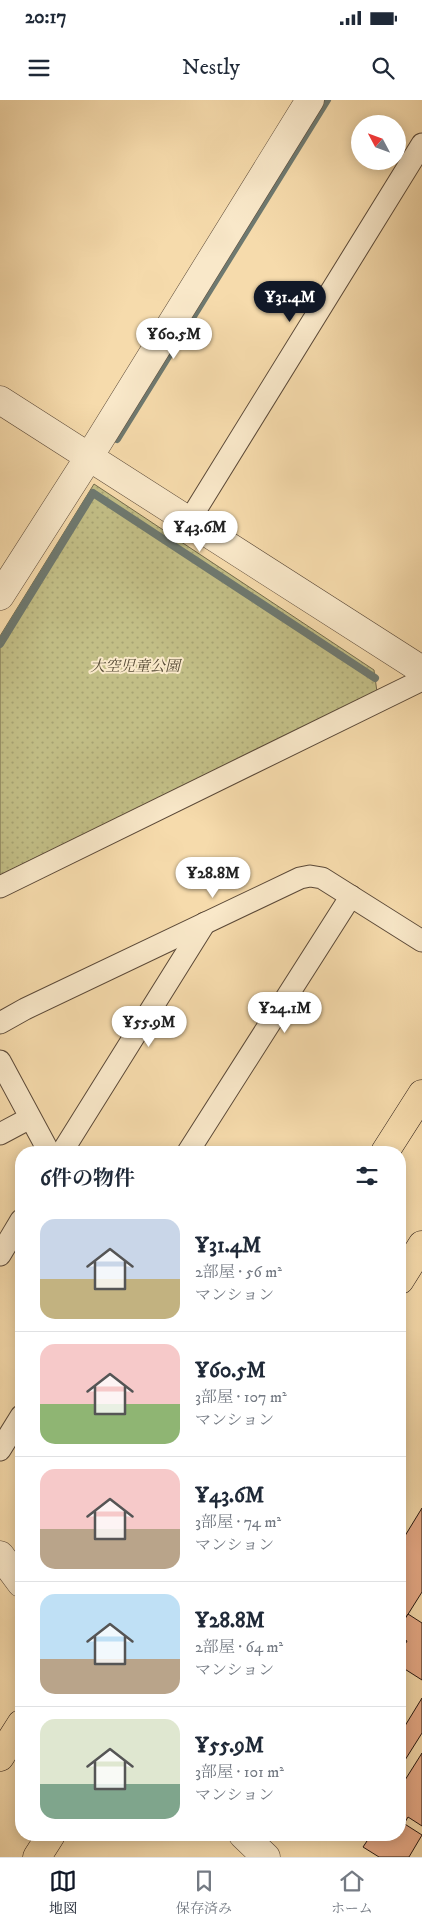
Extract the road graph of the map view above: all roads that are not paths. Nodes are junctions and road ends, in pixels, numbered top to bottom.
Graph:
1 (310, 100) edge
2 (422, 144) edge
3 (0, 400) edge
4 (89, 457) junction
5 (189, 521) junction
6 (0, 596) edge
7 (422, 670) edge
8 (422, 680) edge
9 (0, 887) edge
10 (351, 896) junction
11 (205, 923) junction
12 (422, 941) edge
13 (0, 1023) edge
14 (0, 1061) edge
15 (422, 1094) edge
16 (30, 1118) junction
17 (0, 1134) edge
18 (46, 1146) edge
19 (66, 1146) edge
20 (192, 1146) edge
21 (389, 1146) edge
22 (15, 1230) edge
23 (422, 1245) edge
24 (0, 1254) edge
25 (406, 1270) edge
26 (15, 1426) edge
27 (0, 1450) edge
28 (1, 1559) edge
29 (15, 1576) edge
30 (15, 1733) edge
31 (0, 1757) edge
32 (47, 1841) edge
33 (37, 1857) edge

1 - 4 street
2 - 5 street
3 - 4 street
4 - 5 street
4 - 6 street
5 - 7 street
8 - 9 street
10 - 11 street
10 - 12 street
10 - 20 street
11 - 13 street
11 - 19 street
14 - 16 street
15 - 21 main road
16 - 17 street
16 - 18 street
22 - 24 street
23 - 25 main road
26 - 27 street
28 - 29 street
30 - 31 main road
32 - 33 main road

